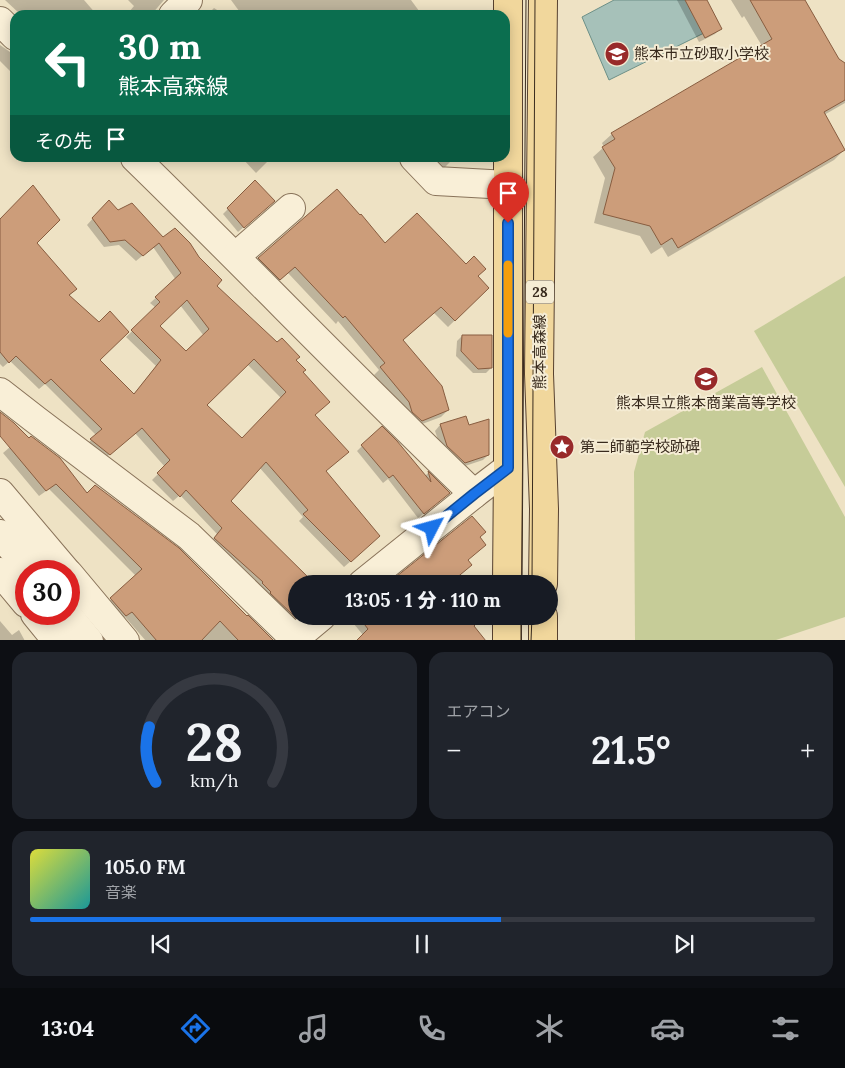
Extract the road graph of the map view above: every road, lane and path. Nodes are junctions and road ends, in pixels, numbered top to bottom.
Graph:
1 (188, 0) edge
2 (544, 0) edge
3 (178, 10) edge
4 (0, 21) edge
5 (10, 31) edge
6 (139, 162) edge
7 (418, 162) edge
8 (508, 162) edge
9 (508, 185) junction
10 (291, 208) dead end
11 (236, 256) junction
12 (0, 392) edge
13 (508, 468) junction
14 (0, 493) edge
15 (474, 494) junction
16 (0, 534) edge
17 (22, 560) edge
18 (57, 560) edge
19 (0, 572) edge
20 (373, 575) edge
21 (507, 575) edge
22 (543, 575) edge
23 (80, 587) edge
24 (15, 590) edge
25 (44, 625) edge
26 (76, 625) edge
27 (312, 625) edge
28 (507, 625) edge
29 (543, 625) edge
30 (57, 640) edge
31 (89, 640) edge
32 (125, 640) edge
33 (295, 640) edge
34 (507, 640) edge
35 (543, 640) edge

1 - 3 street
2 - 22 main road, 熊本高森線 / 28
4 - 5 street
6 - 11 street
7 - 9 street
8 - 9 main road, 28
9 - 13 main road, 28
10 - 11 street
11 - 15 street
12 - 33 street
13 - 15 street
13 - 21 main road, 28
14 - 18 street
15 - 20 street
16 - 17 street
19 - 24 street
23 - 32 street
25 - 30 street
26 - 31 street
27 - 33 street
28 - 34 main road
29 - 35 main road

